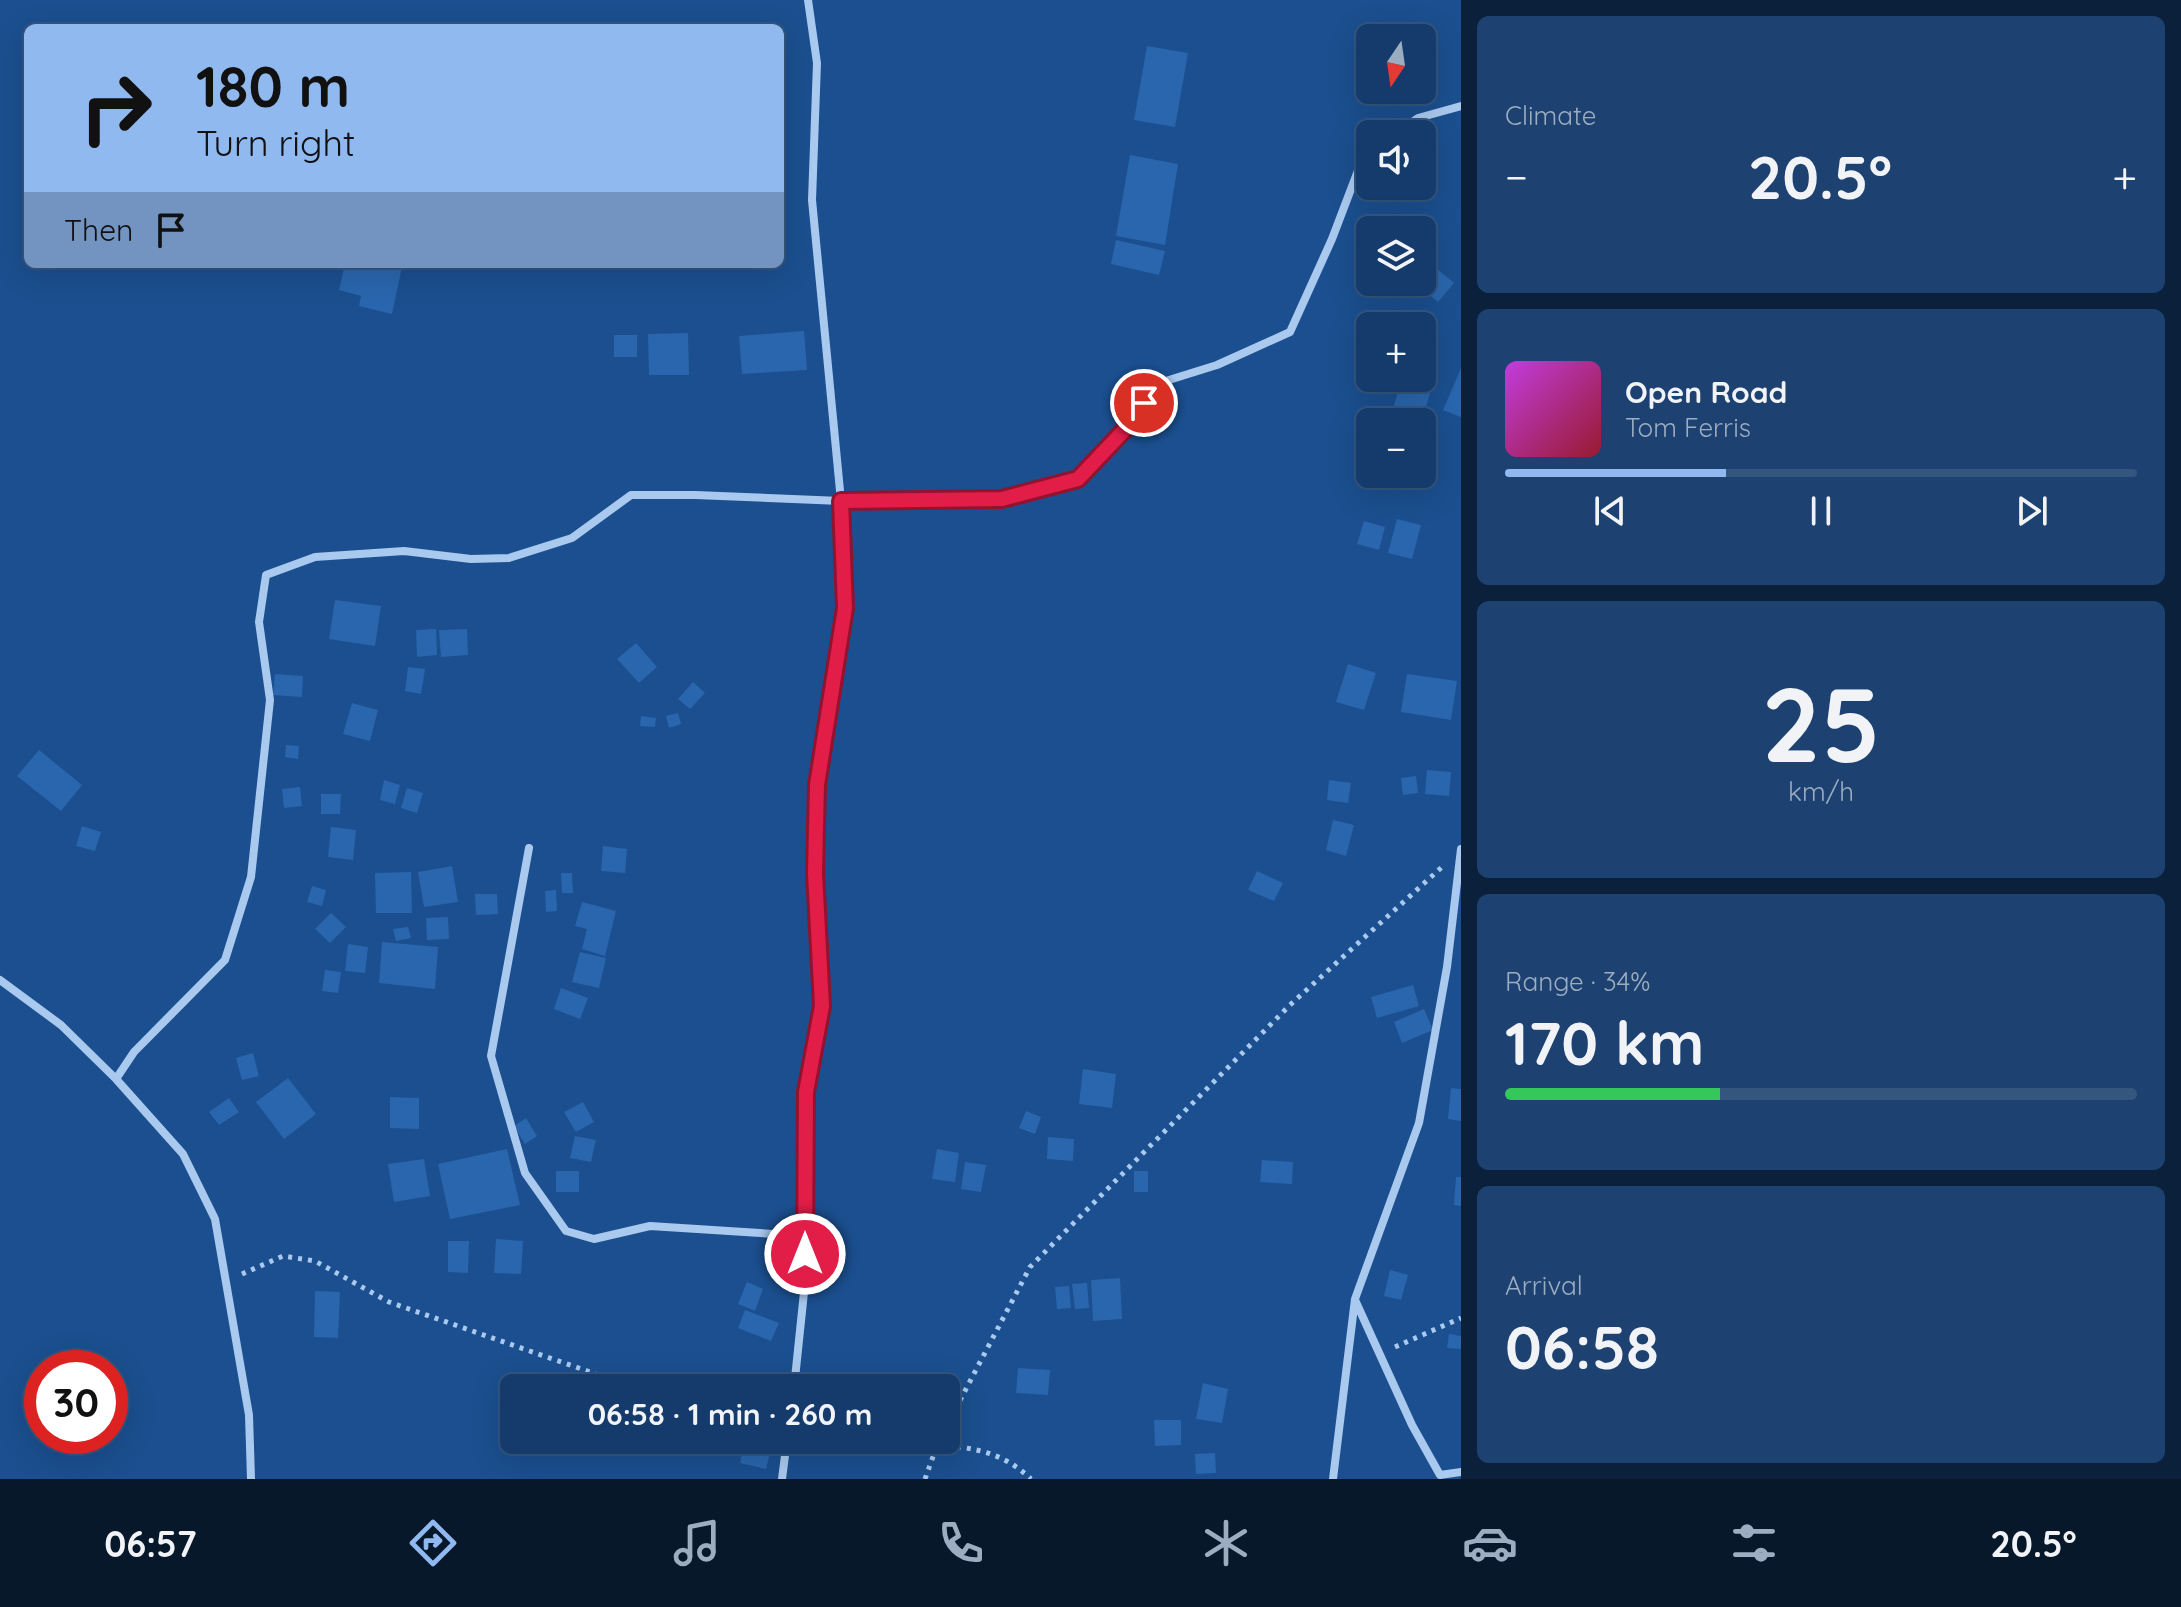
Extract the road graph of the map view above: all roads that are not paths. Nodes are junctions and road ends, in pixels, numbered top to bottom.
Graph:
1 (808, 0) edge
2 (1461, 106) edge
3 (1415, 120) edge
4 (1356, 176) edge
5 (841, 501) junction
6 (529, 848) dead end
7 (1461, 850) edge
8 (0, 980) edge
9 (116, 1079) junction
10 (805, 1236) junction
11 (1355, 1299) junction
12 (795, 1374) edge
13 (785, 1454) edge
14 (1461, 1472) edge
15 (1441, 1477) edge
16 (251, 1479) edge
17 (782, 1479) edge
18 (1333, 1479) edge

1 - 5 street
2 - 3 street
4 - 5 street
5 - 9 street
5 - 10 street
6 - 10 street
7 - 11 street
8 - 9 street
9 - 16 street
10 - 12 street
11 - 15 street
11 - 18 street
13 - 17 street
14 - 15 street

